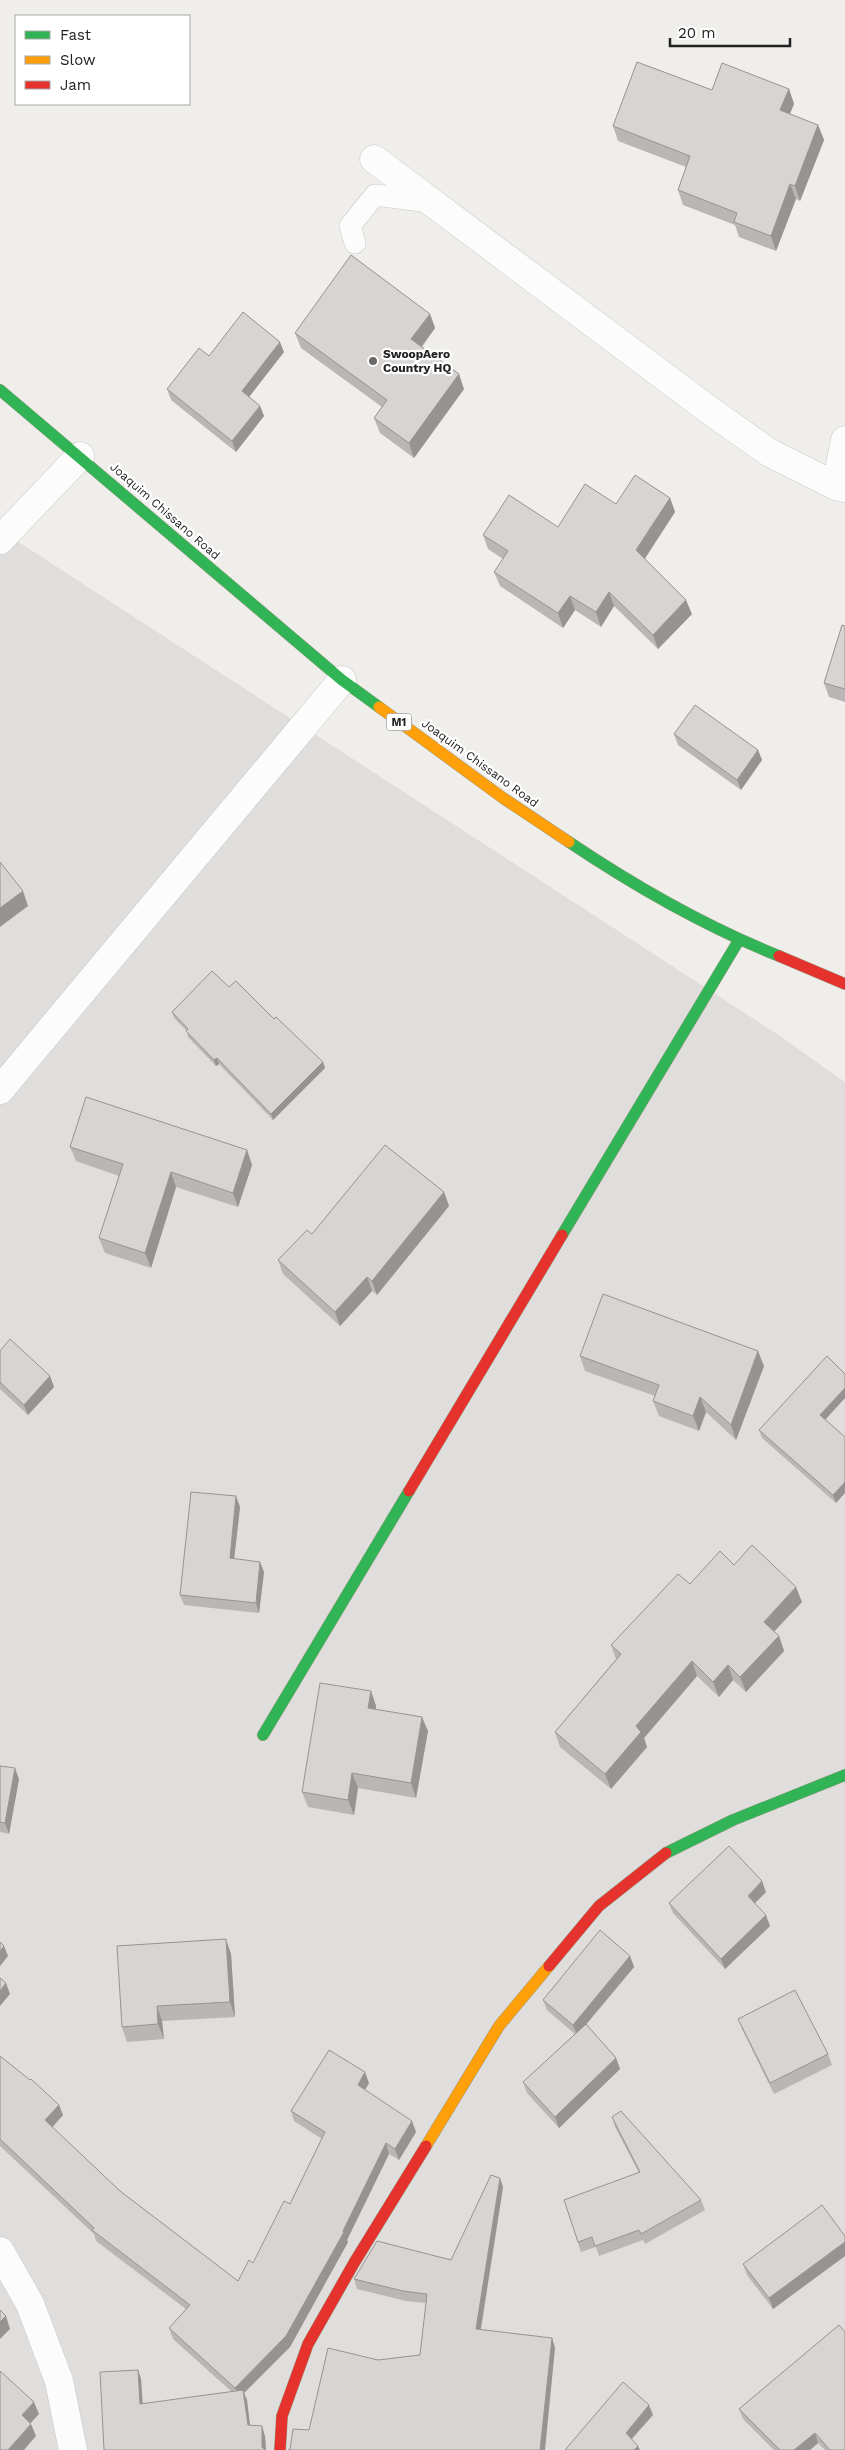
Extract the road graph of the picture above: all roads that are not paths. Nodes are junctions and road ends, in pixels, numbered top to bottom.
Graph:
1 (374, 159) dead end
2 (430, 202) junction
3 (355, 243) dead end
4 (0, 390) edge
5 (845, 440) edge
6 (80, 456) junction
7 (840, 487) edge
8 (0, 540) edge
9 (342, 680) junction
10 (739, 940) junction
11 (845, 984) edge
12 (0, 1090) edge
13 (263, 1735) dead end
14 (845, 1776) edge
15 (0, 2251) edge
16 (73, 2450) edge
17 (280, 2450) edge

1 - 2 street
2 - 3 lane
2 - 7 street
4 - 6 main road, Joaquim Chissano Road / M1
5 - 7 street
6 - 8 street
6 - 9 main road, Joaquim Chissano Road / M1
9 - 10 main road, Joaquim Chissano Road / M1
9 - 12 street
10 - 11 main road, Joaquim Chissano Road / M1
10 - 13 main road
14 - 17 main road
15 - 16 street

